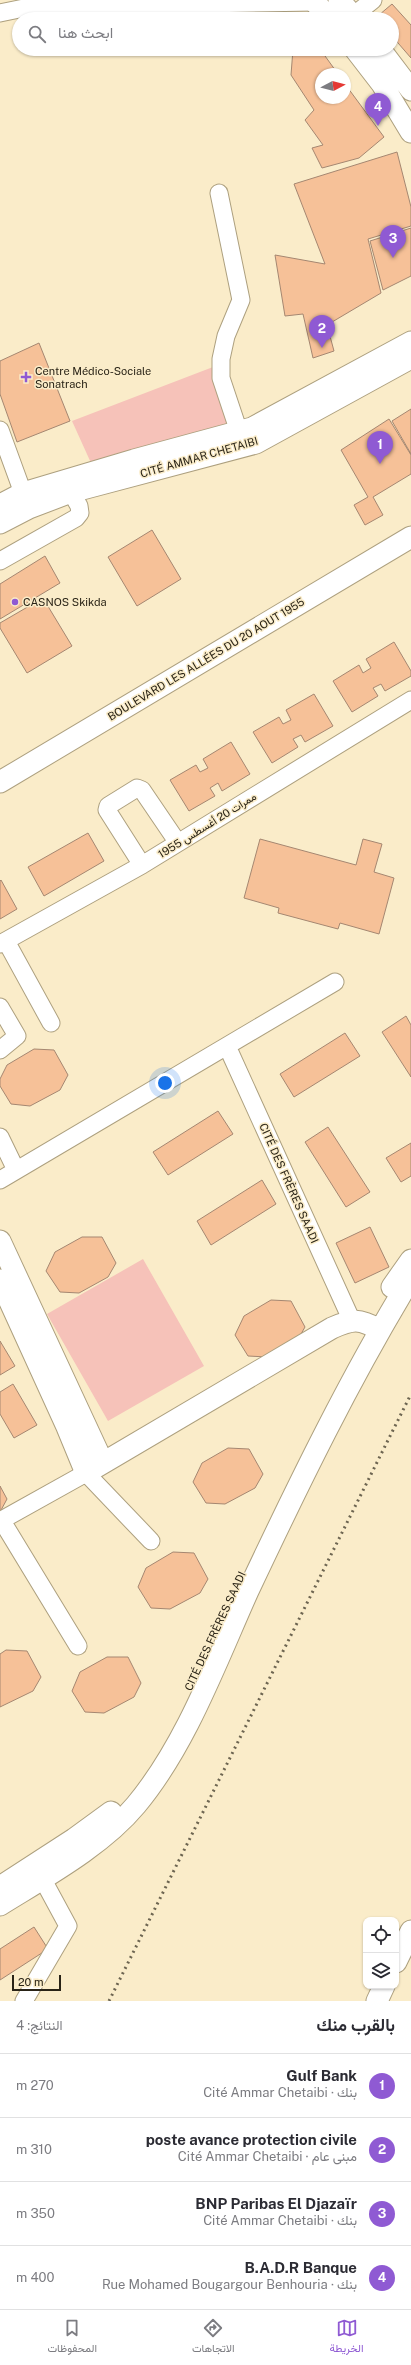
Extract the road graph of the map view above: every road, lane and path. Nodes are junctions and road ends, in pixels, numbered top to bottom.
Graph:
1 (338, 0) edge
2 (373, 0) edge
3 (314, 1) edge
4 (324, 12) edge
5 (349, 12) edge
6 (360, 12) edge
7 (0, 13) edge
8 (360, 56) edge
9 (385, 56) edge
10 (411, 90) edge
11 (411, 132) edge
12 (219, 193) dead end
13 (411, 342) edge
14 (411, 358) edge
15 (345, 386) junction
16 (0, 430) edge
17 (239, 432) junction
18 (71, 492) junction
19 (26, 500) junction
20 (0, 504) edge
21 (0, 523) edge
22 (411, 537) edge
23 (411, 552) edge
24 (0, 561) edge
25 (411, 700) edge
26 (0, 782) edge
27 (0, 798) edge
28 (178, 843) junction
29 (142, 865) junction
30 (3, 943) edge
31 (335, 982) dead end
32 (0, 1007) edge
33 (51, 1023) dead end
34 (227, 1046) junction
35 (0, 1050) edge
36 (0, 1136) edge
37 (16, 1170) junction
38 (0, 1180) edge
39 (0, 1241) edge
40 (411, 1260) edge
41 (411, 1278) edge
42 (0, 1280) edge
43 (366, 1324) junction
44 (94, 1468) junction
45 (1, 1521) edge
46 (151, 1541) dead end
47 (78, 1646) dead end
48 (42, 1878) junction
49 (0, 1887) edge
50 (0, 1904) edge
51 (411, 1931) edge
52 (399, 1956) edge
53 (383, 1989) edge
54 (24, 2001) edge
55 (377, 2001) edge

1 - 5 main road
2 - 6 street
3 - 4 main road
3 - 7 street
8 - 11 main road
9 - 10 main road
12 - 17 street, CITÉ AMMAR CHETAIBI
13 - 15 main road, CITÉ AMMAR CHETAIBI
14 - 15 main road, CITÉ AMMAR CHETAIBI
15 - 17 main road, CITÉ AMMAR CHETAIBI
15 - 18 main road, CITÉ AMMAR CHETAIBI
16 - 19 street
17 - 19 main road, CITÉ AMMAR CHETAIBI
18 - 19 main road, CITÉ AMMAR CHETAIBI
18 - 24 street
19 - 20 main road, CITÉ AMMAR CHETAIBI
19 - 21 main road, CITÉ AMMAR CHETAIBI
22 - 26 main road, BOULEVARD LES ALLÉES DU 20 AOUT 1955
23 - 27 main road, BOULEVARD LES ALLÉES DU 20 AOUT 1955
25 - 28 street, ممرات 20 أغسطس 1955
28 - 29 street, ممرات 20 أغسطس 1955
28 - 29 street
29 - 30 street, ممرات 20 أغسطس 1955
30 - 33 street
31 - 34 street
32 - 35 street
34 - 37 street
34 - 43 street, CITÉ DES FRÈRES SAADI
36 - 37 street
37 - 38 street
39 - 44 main road
40 - 43 main road, CITÉ DES FRÈRES SAADI
41 - 43 main road, CITÉ DES FRÈRES SAADI
42 - 44 main road
43 - 44 main road
43 - 48 main road, CITÉ DES FRÈRES SAADI
43 - 49 main road, CITÉ DES FRÈRES SAADI
44 - 45 street
44 - 46 street
45 - 47 street
48 - 50 main road, CITÉ DES FRÈRES SAADI
48 - 54 street
51 - 52 main road
53 - 55 main road

